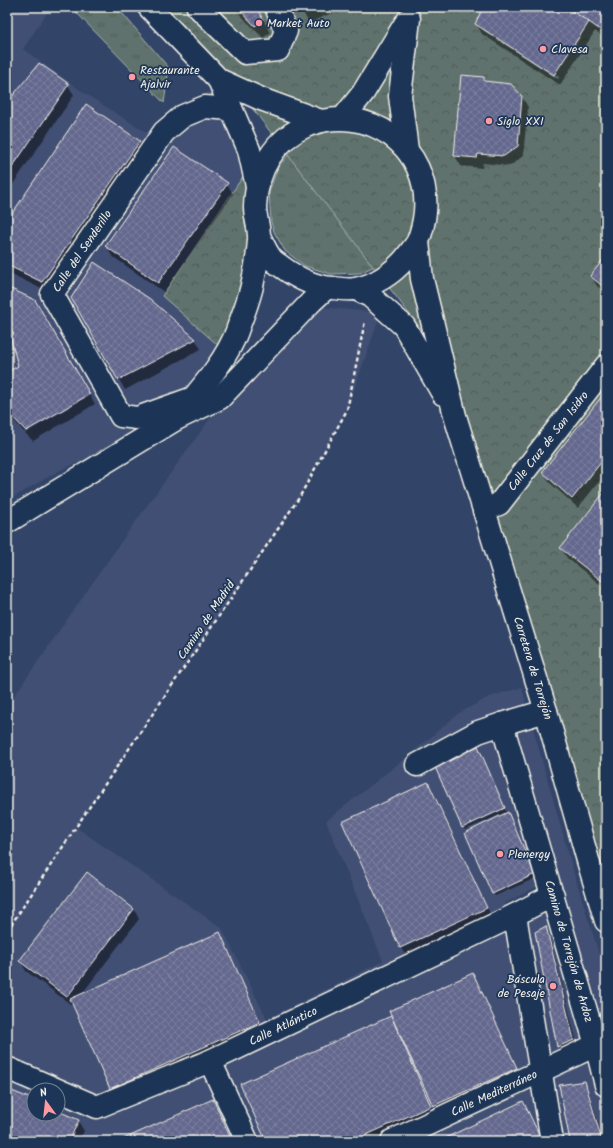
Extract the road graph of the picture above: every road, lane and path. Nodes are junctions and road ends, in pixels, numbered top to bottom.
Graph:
1 (149, 7) edge
2 (198, 7) edge
3 (276, 7) edge
4 (411, 13) edge
5 (219, 80) junction
6 (231, 109) junction
7 (343, 118) junction
8 (321, 121) junction
9 (407, 150) junction
10 (257, 186) junction
11 (260, 238) junction
12 (418, 242) junction
13 (326, 288) junction
14 (363, 292) junction
15 (606, 366) edge
16 (193, 398) junction
17 (455, 416) junction
18 (176, 419) junction
19 (484, 510) junction
20 (7, 522) edge
21 (546, 710) junction
22 (502, 724) junction
23 (417, 765) dead end
24 (598, 870) edge
25 (553, 895) junction
26 (514, 915) junction
27 (606, 921) edge
28 (7, 931) edge
29 (596, 1045) junction
30 (210, 1061) junction
31 (7, 1068) edge
32 (540, 1070) junction
33 (606, 1085) edge
34 (247, 1141) edge
35 (392, 1141) edge
36 (552, 1141) edge

1 - 5 street
2 - 3 street
4 - 7 street
4 - 9 street
5 - 6 street
5 - 8 street
6 - 10 street
6 - 16 street, Calle del Senderillo
7 - 8 street
7 - 9 street
8 - 10 street
9 - 12 street
10 - 11 street
11 - 13 street
11 - 16 street
12 - 14 street
12 - 17 street
13 - 14 street
13 - 18 street
14 - 17 street
14 - 28 path, Camino de Madrid
15 - 19 street, Calle Cruz de San Isidro
16 - 18 street
17 - 19 street, Carretera de Torrejón
18 - 20 street
19 - 21 street, Carretera de Torrejón
21 - 22 street
21 - 24 street, Carretera de Torrejón
22 - 23 street
22 - 25 street, Camino de Torrejón de Ardoz
24 - 27 street, Carretera de Torrejón
25 - 26 street, Calle Atlántico
25 - 29 street, Camino de Torrejón de Ardoz
26 - 30 street, Calle Atlántico
26 - 32 street
29 - 32 street, Calle Mediterráneo
29 - 33 street, Camino de Torrejón de Ardoz
30 - 31 street, Calle Atlántico
30 - 34 street
32 - 35 street, Calle Mediterráneo
32 - 36 street

